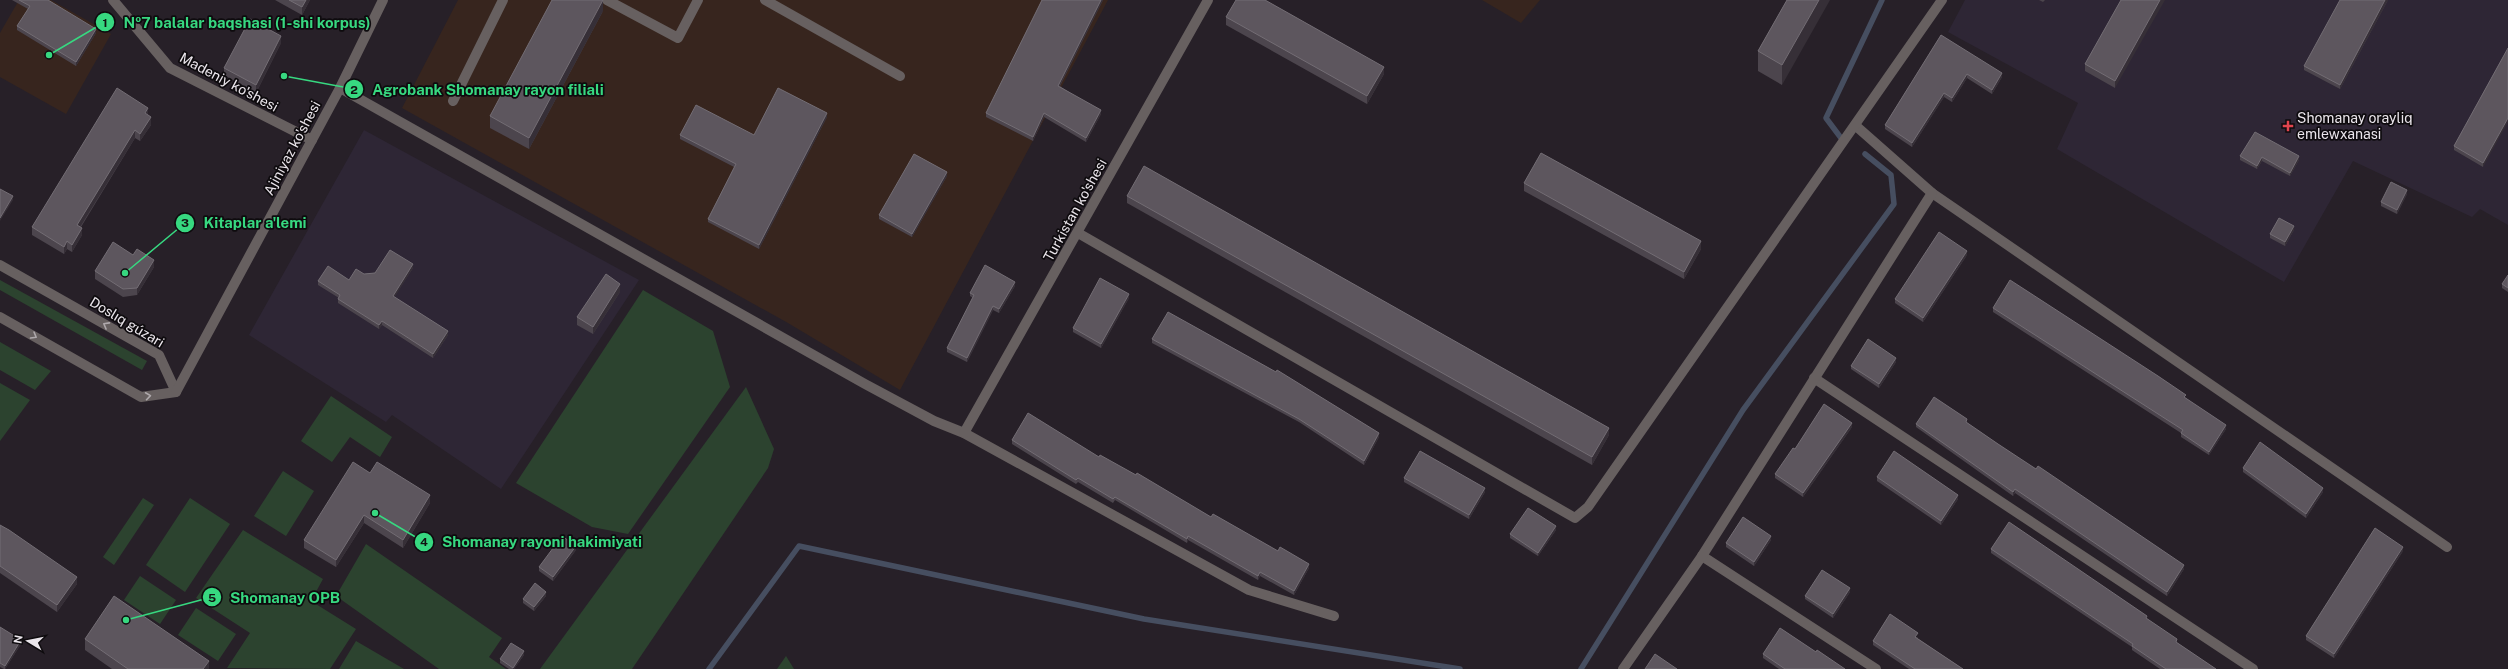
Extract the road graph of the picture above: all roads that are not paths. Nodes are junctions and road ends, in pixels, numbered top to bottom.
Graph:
1 (113, 0) edge
2 (383, 0) edge
3 (503, 0) edge
4 (607, 0) edge
5 (698, 0) edge
6 (765, 0) edge
7 (1208, 0) edge
8 (1942, 0) edge
9 (900, 76) dead end
10 (340, 88) junction
11 (453, 101) dead end
12 (1856, 126) junction
13 (312, 140) junction
14 (1932, 193) junction
15 (1078, 233) junction
16 (0, 266) edge
17 (0, 317) edge
18 (1814, 378) junction
19 (176, 392) junction
20 (964, 433) junction
21 (2447, 547) dead end
22 (1702, 556) junction
23 (1334, 616) dead end
24 (1623, 669) edge
25 (1876, 669) edge
26 (2254, 669) edge

1 - 13 street, Madeniy ko'shesi
2 - 10 street, Ajiniyaz ko'shesi
3 - 11 street
4 - 5 street
6 - 9 street
7 - 15 street, Turkistan ko'shesi
8 - 12 street
10 - 13 street, Ajiniyaz ko'shesi
10 - 20 street
12 - 14 street
12 - 15 street
13 - 19 street, Ajiniyaz ko'shesi
14 - 18 street
14 - 21 street
15 - 20 street, Turkistan ko'shesi
19 -> 16 street, Doslıq gúzari
17 -> 19 street
18 - 22 street
18 - 26 street
20 - 23 street
22 - 24 street
22 - 25 street

